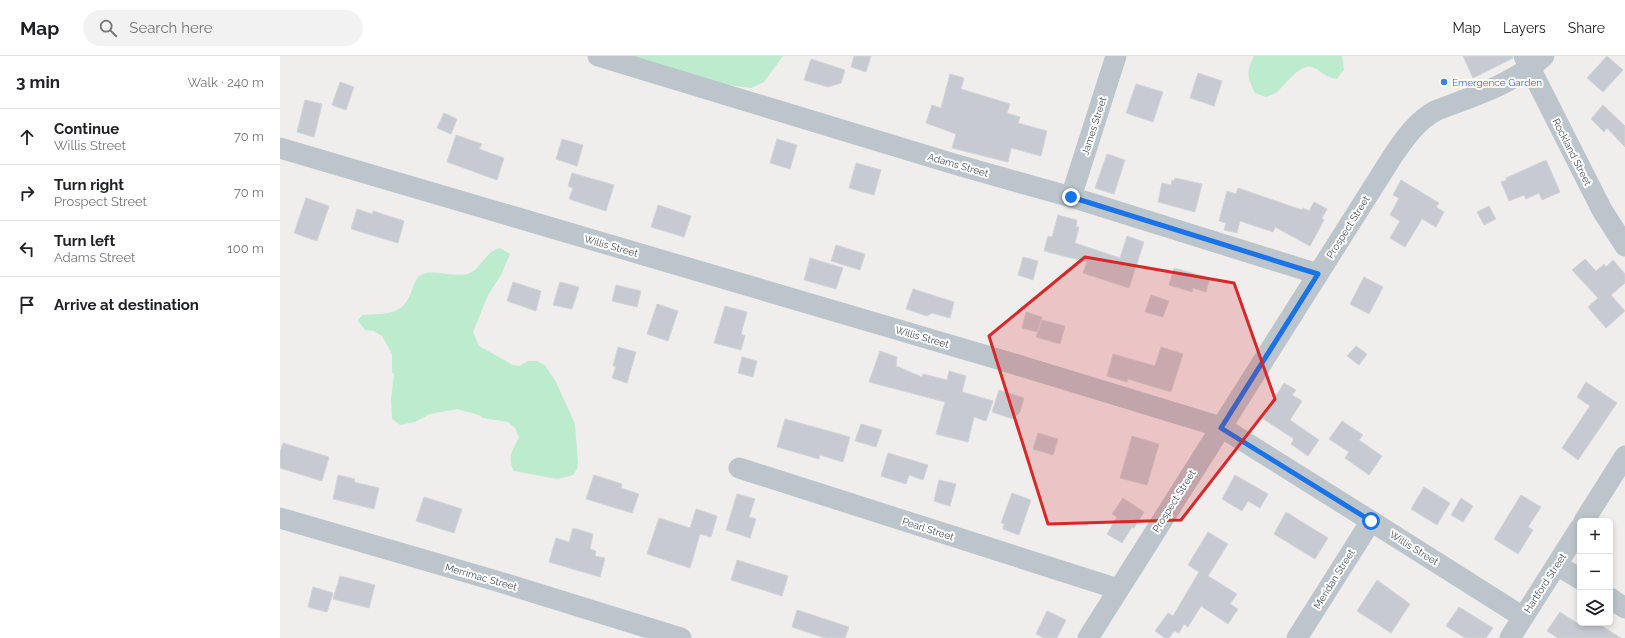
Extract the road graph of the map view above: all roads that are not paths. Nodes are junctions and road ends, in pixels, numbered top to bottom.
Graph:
1 (598, 56) edge
2 (1116, 56) edge
3 (1532, 60) edge
4 (280, 148) edge
5 (1071, 197) junction
6 (1625, 246) edge
7 (1318, 274) junction
8 (1221, 428) junction
9 (1625, 456) edge
10 (739, 468) dead end
11 (280, 518) edge
12 (1586, 518) edge
13 (1371, 521) junction
14 (1577, 533) edge
15 (1557, 564) junction
16 (1577, 577) edge
17 (1118, 589) junction
18 (1613, 600) edge
19 (1625, 608) edge
20 (1523, 617) junction
21 (682, 638) edge
22 (1088, 638) edge
23 (1297, 638) edge
24 (1510, 638) edge

1 - 5 street, Adams Street
2 - 5 street, James Street
3 - 6 street, Rockland Street
3 - 7 street, Prospect Street
4 - 8 street, Willis Street
5 - 7 street, Adams Street
7 - 8 street, Prospect Street
8 - 13 street, Willis Street
8 - 17 street, Prospect Street
9 - 12 street
10 - 17 street, Pearl Street
11 - 21 street, Merrimac Street
13 - 20 street, Willis Street
13 - 23 street, Meridan Street
14 - 15 street, Hartford Street
15 - 16 street
15 - 20 street, Hartford Street
17 - 22 street, Prospect Street
18 - 19 street
20 - 24 street, Hartford Street

